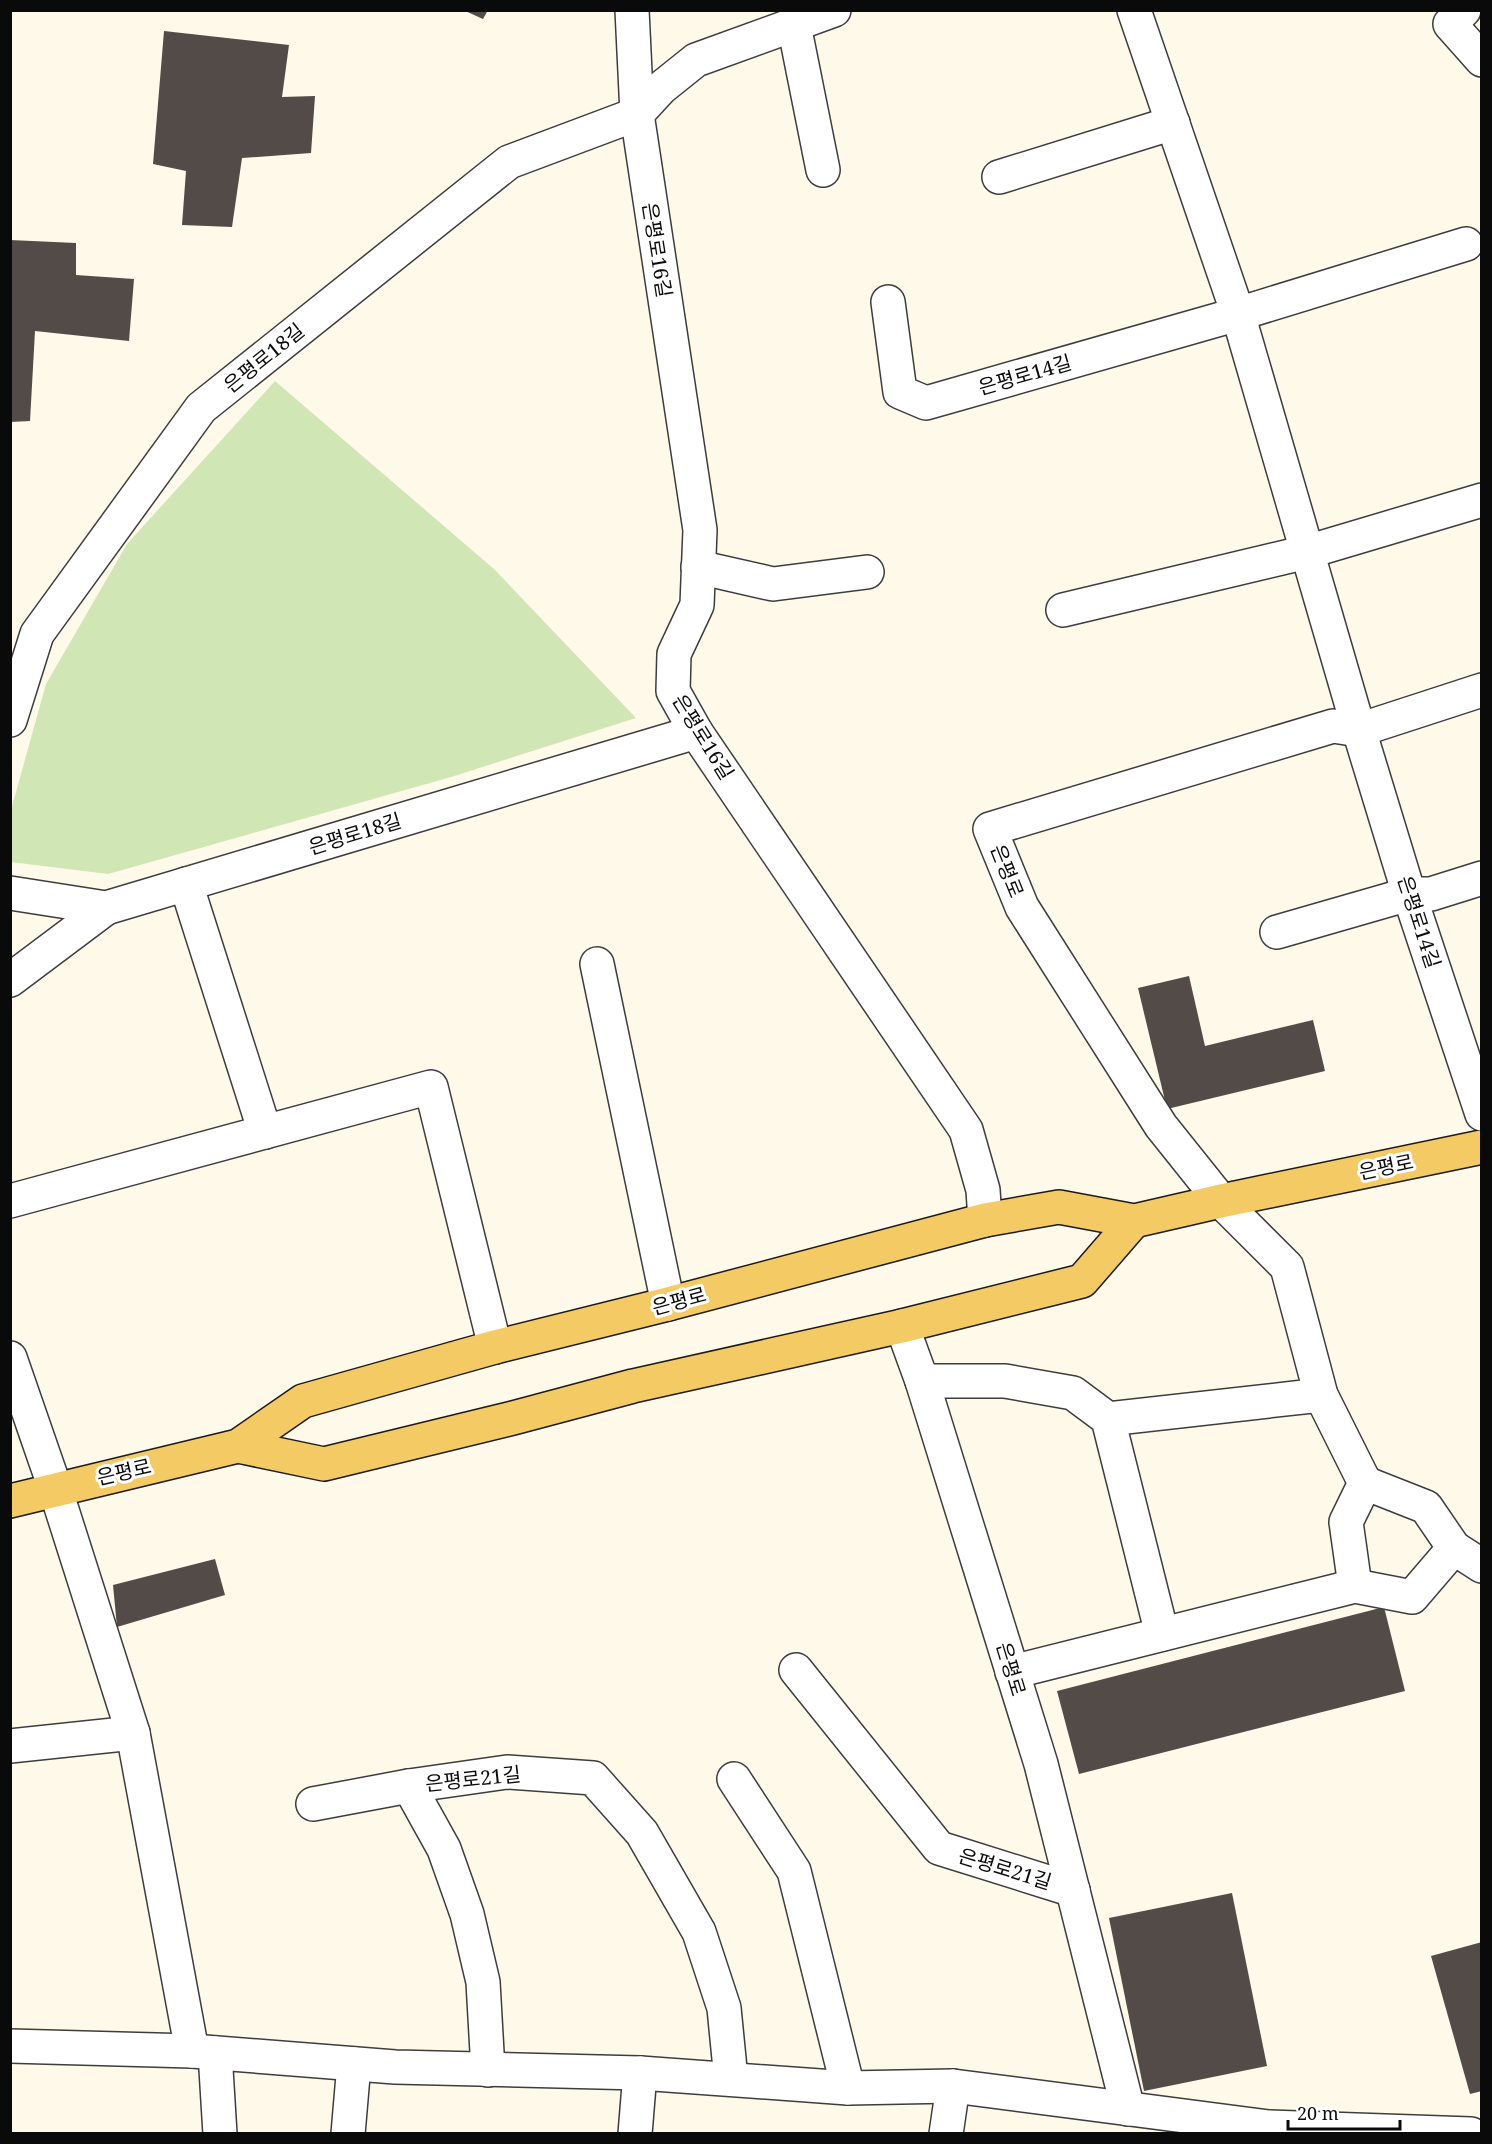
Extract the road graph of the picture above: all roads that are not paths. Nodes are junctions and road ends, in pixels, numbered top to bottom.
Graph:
1 (632, 10) edge
2 (834, 10) edge
3 (1134, 10) edge
4 (1464, 10) edge
5 (794, 25) junction
6 (1482, 60) edge
7 (637, 114) junction
8 (1173, 123) junction
9 (823, 170) dead end
10 (999, 177) dead end
11 (1466, 244) dead end
12 (888, 302) dead end
13 (1238, 314) junction
14 (1482, 500) edge
15 (1307, 552) junction
16 (699, 567) junction
17 (867, 572) dead end
18 (1064, 610) dead end
19 (1482, 690) edge
20 (10, 720) edge
21 (1359, 730) junction
22 (696, 732) junction
23 (1482, 878) edge
24 (186, 884) junction
25 (10, 893) edge
26 (1409, 894) junction
27 (106, 908) junction
28 (1277, 932) dead end
29 (597, 964) dead end
30 (10, 980) edge
31 (1482, 1114) edge
32 (265, 1132) junction
33 (1482, 1147) edge
34 (10, 1201) edge
35 (1221, 1201) junction
36 (985, 1220) junction
37 (1134, 1221) junction
38 (668, 1304) junction
39 (902, 1326) junction
40 (495, 1347) junction
41 (10, 1358) edge
42 (922, 1381) junction
43 (1321, 1395) junction
44 (1108, 1419) junction
45 (238, 1446) junction
46 (1365, 1483) junction
47 (55, 1488) junction
48 (10, 1501) edge
49 (1454, 1548) junction
50 (1482, 1566) edge
51 (1355, 1586) junction
52 (1162, 1634) junction
53 (796, 1670) dead end
54 (1012, 1672) junction
55 (133, 1733) junction
56 (10, 1746) edge
57 (734, 1779) dead end
58 (410, 1786) junction
59 (313, 1804) dead end
60 (1073, 1890) junction
61 (10, 2046) edge
62 (204, 2052) junction
63 (354, 2064) junction
64 (488, 2070) junction
65 (640, 2073) junction
66 (731, 2079) junction
67 (953, 2086) junction
68 (848, 2088) junction
69 (1128, 2109) junction
70 (1252, 2129) edge
71 (220, 2133) edge
72 (348, 2133) edge
73 (635, 2133) edge
74 (946, 2133) edge
75 (1435, 2133) edge
76 (1471, 2133) edge

1 - 7 street, 은평로16길
2 - 5 street
3 - 8 street, 은평로14길
4 - 6 street
5 - 7 street
5 - 9 street
7 - 16 street, 은평로16길
7 - 20 street, 은평로18길
8 - 10 street
8 - 13 street, 은평로14길
11 - 13 street, 은평로14길
12 - 13 street, 은평로14길
13 - 15 street, 은평로14길
14 - 15 street
15 - 18 street
15 - 21 street, 은평로14길
16 - 17 street
16 - 22 street, 은평로16길
19 - 21 street
21 - 26 street, 은평로14길
21 - 35 street, 은평로
22 - 24 street, 은평로18길
22 - 36 street, 은평로16길
23 - 26 street
24 - 27 street, 은평로18길
24 - 32 street
25 - 27 street, 은평로18길
26 - 28 street
26 - 31 street, 은평로14길
27 - 30 street
29 - 38 street
32 - 34 street
32 - 40 street
33 - 35 main road, 은평로
35 - 37 main road, 은평로
35 - 43 street
36 - 37 main road, 은평로
36 - 38 main road, 은평로
37 - 39 main road, 은평로
38 - 40 main road, 은평로
39 - 42 street, 은평로
39 - 45 main road, 은평로
40 - 45 main road, 은평로
41 - 47 street
42 - 44 street
42 - 54 street, 은평로
43 - 44 street
43 - 46 street
44 - 52 street
45 - 47 main road, 은평로
46 - 49 street
46 - 51 street
47 - 48 main road, 은평로
47 - 55 street
49 - 50 street
49 - 51 street
51 - 52 street
52 - 54 street
53 - 60 street, 은평로21길
54 - 60 street, 은평로
55 - 56 street
55 - 62 street
57 - 68 street
58 - 59 street, 은평로21길
58 - 64 street, 은평로21길
58 - 66 street, 은평로21길
60 - 69 street, 은평로21길
61 - 62 street
62 - 63 street
62 - 71 street
63 - 64 street
63 - 72 street
64 - 65 street
65 - 66 street
65 - 73 street
66 - 68 street
67 - 68 street
67 - 69 street
67 - 74 street
69 - 70 street
70 - 75 street
75 - 76 street

